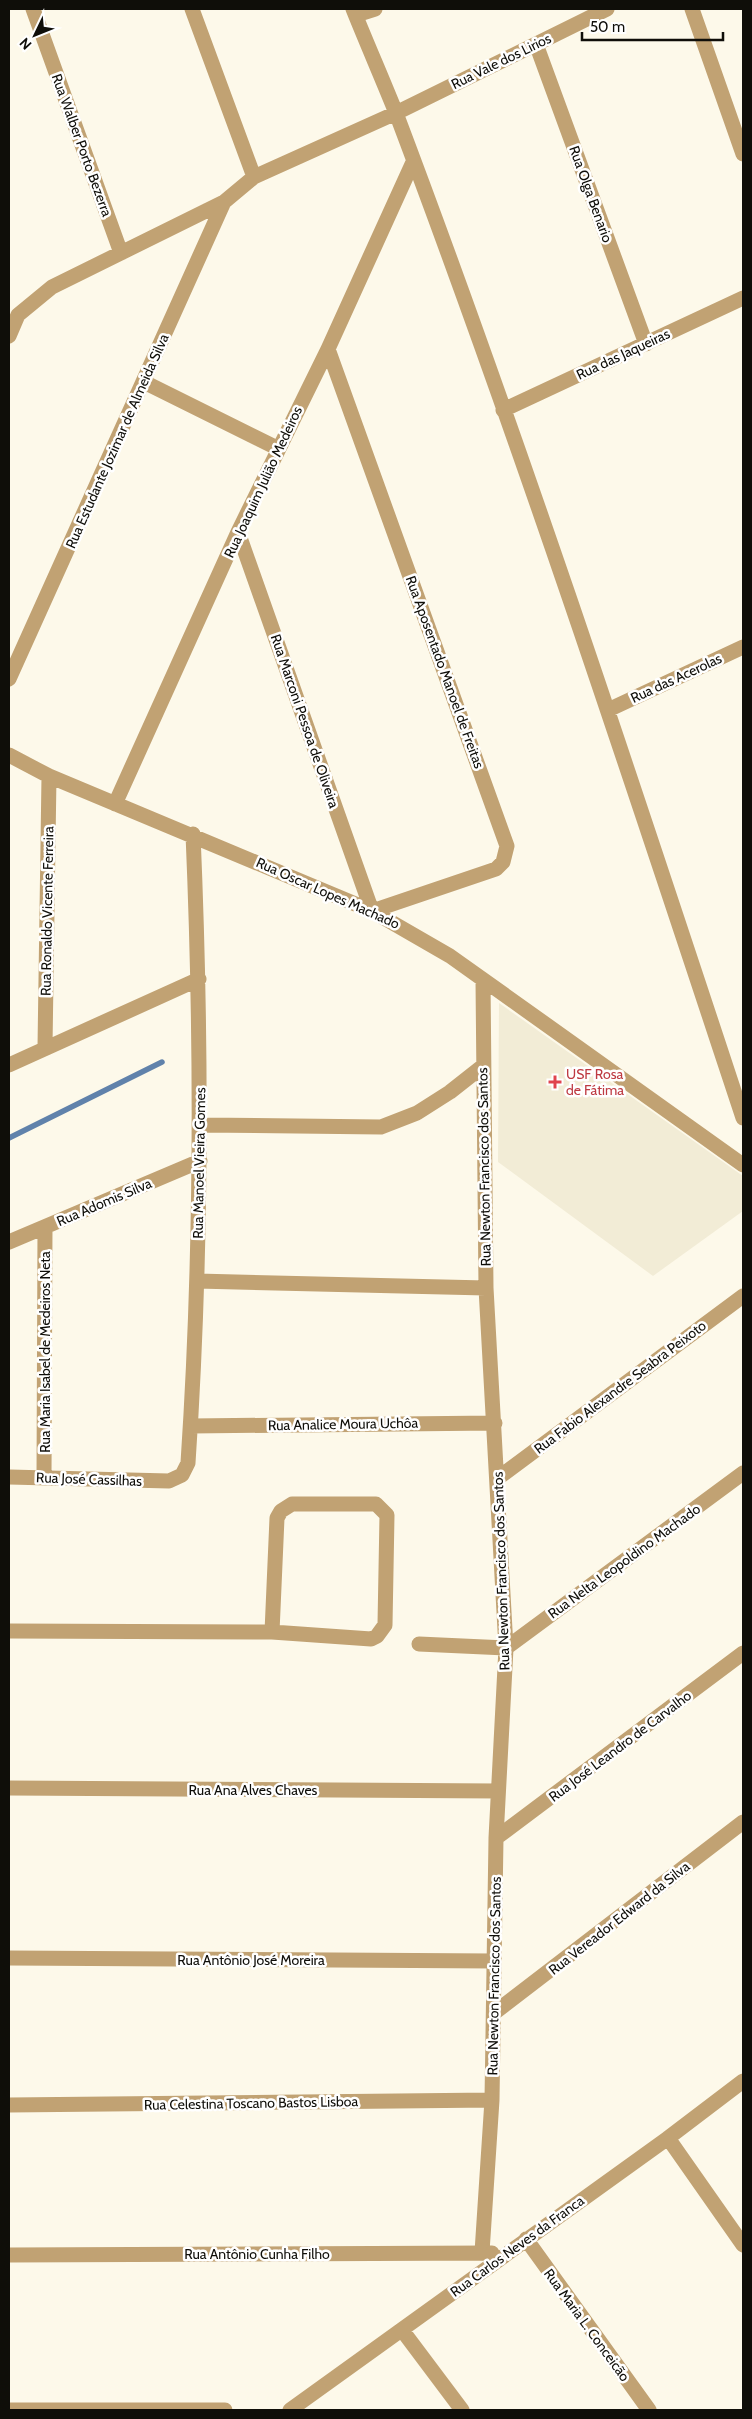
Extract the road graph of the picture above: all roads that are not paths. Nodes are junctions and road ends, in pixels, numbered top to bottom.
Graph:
1 (33, 9) edge
2 (192, 9) edge
3 (375, 9) edge
4 (607, 9) edge
5 (692, 9) edge
6 (355, 12) edge
7 (536, 44) junction
8 (396, 113) junction
9 (743, 154) edge
10 (413, 162) junction
11 (254, 177) junction
12 (224, 202) junction
13 (121, 253) junction
14 (743, 298) edge
15 (9, 336) edge
16 (646, 344) junction
17 (328, 349) junction
18 (144, 382) junction
19 (503, 410) junction
20 (277, 448) junction
21 (238, 532) junction
22 (743, 647) edge
23 (9, 679) edge
24 (608, 710) junction
25 (9, 755) edge
26 (50, 776) junction
27 (115, 804) junction
28 (194, 834) junction
29 (372, 911) junction
30 (199, 979) junction
31 (483, 980) junction
32 (45, 1047) junction
33 (9, 1064) edge
34 (483, 1066) junction
35 (743, 1118) edge
36 (200, 1125) junction
37 (200, 1161) junction
38 (743, 1165) edge
39 (45, 1227) junction
40 (9, 1242) edge
41 (198, 1281) junction
42 (486, 1288) junction
43 (743, 1296) edge
44 (495, 1423) junction
45 (190, 1426) junction
46 (743, 1473) edge
47 (9, 1477) edge
48 (44, 1477) junction
49 (498, 1478) junction
50 (169, 1481) joint
51 (9, 1631) edge
52 (272, 1632) junction
53 (419, 1644) dead end
54 (506, 1648) junction
55 (743, 1653) edge
56 (9, 1788) edge
57 (498, 1791) junction
58 (743, 1822) edge
59 (496, 1838) junction
60 (9, 1958) edge
61 (494, 1961) junction
62 (494, 2013) junction
63 (743, 2081) edge
64 (492, 2100) junction
65 (9, 2106) edge
66 (668, 2138) junction
67 (526, 2239) junction
68 (743, 2245) edge
69 (482, 2252) junction
70 (506, 2254) junction
71 (9, 2255) edge
72 (402, 2330) junction
73 (9, 2410) edge
74 (41, 2410) edge
75 (225, 2410) edge
76 (290, 2410) edge
77 (462, 2410) edge
78 (649, 2410) edge

1 - 13 street, Rua Walber Porto Bezerra
2 - 11 street
3 - 6 street
4 - 7 street, Rua Vale dos Lirios
5 - 9 street
6 - 8 street
7 - 8 street, Rua Vale dos Lirios
7 - 16 street, Rua Olga Benario
8 - 10 street
8 - 11 street, Rua Vale dos Lirios
10 - 17 street, Rua Joaquim Julião Medeiros
10 - 19 street
11 - 12 street, Rua Vale dos Lirios
12 - 13 street
12 - 18 street, Rua Estudante Jozimar de Almeida Silva
13 - 15 street
14 - 16 street, Rua das Jaqueiras
16 - 19 street, Rua das Jaqueiras
17 - 20 street, Rua Joaquim Julião Medeiros
17 - 29 street, Rua Aposentado Manoel de Freitas
18 - 20 street
18 - 23 street, Rua Estudante Jozimar de Almeida Silva
19 - 24 street
20 - 21 street, Rua Joaquim Julião Medeiros
21 - 27 street, Rua Joaquim Julião Medeiros
21 - 29 street, Rua Marconi Pessoa de Oliveira
22 - 24 street, Rua das Acerolas
24 - 35 street
25 - 26 street, Rua Oscar Lopes Machado
26 - 27 street, Rua Oscar Lopes Machado
26 - 32 street, Rua Ronaldo Vicente Ferreira
27 - 28 street, Rua Oscar Lopes Machado
28 - 29 street, Rua Oscar Lopes Machado
28 - 30 street, Rua Manoel Vieira Gomes
29 - 31 street, Rua Oscar Lopes Machado
30 - 32 street
30 - 36 street, Rua Manoel Vieira Gomes
31 - 34 street, Rua Newton Francisco dos Santos
31 - 38 street, Rua Oscar Lopes Machado
32 - 33 street
34 - 36 street
34 - 42 street, Rua Newton Francisco dos Santos
36 - 37 street, Rua Manoel Vieira Gomes
37 - 39 street, Rua Adomis Silva
37 - 41 street, Rua Manoel Vieira Gomes
39 - 40 street, Rua Adomis Silva
39 - 48 street, Rua Maria Isabel de Medeiros Neta
41 - 42 street
41 - 45 street, Rua Manoel Vieira Gomes
42 - 44 street, Rua Newton Francisco dos Santos
43 - 49 street, Rua Fabio Alexandre Seabra Peixoto
44 - 45 street, Rua Analice Moura Uchôa
44 - 49 street, Rua Newton Francisco dos Santos
45 - 50 street, Rua Manoel Vieira Gomes
46 - 54 street, Rua Nelta Leopoldino Machado
47 - 48 street, Rua José Cassilhas
48 - 50 street, Rua José Cassilhas
49 - 54 street, Rua Newton Francisco dos Santos
51 - 52 street
52 - 52 street
53 - 54 street
54 - 57 street, Rua Newton Francisco dos Santos
55 - 59 street, Rua José Leandro de Carvalho
56 - 57 street, Rua Ana Alves Chaves
57 - 59 street, Rua Newton Francisco dos Santos
58 - 62 street, Rua Vereador Edward da Silva
59 - 61 street, Rua Newton Francisco dos Santos
60 - 61 street, Rua Antônio José Moreira
61 - 62 street, Rua Newton Francisco dos Santos
62 - 64 street, Rua Newton Francisco dos Santos
63 - 66 street, Rua Carlos Neves da Franca
64 - 65 street, Rua Celestina Toscano Bastos Lisboa
64 - 69 street, Rua Newton Francisco dos Santos
66 - 67 street, Rua Carlos Neves da Franca
66 - 68 street
67 - 70 street, Rua Carlos Neves da Franca
67 - 78 street, Rua Maria L. Conceicão
69 - 70 street, Rua Antônio Cunha Filho
69 - 71 street, Rua Antônio Cunha Filho
70 - 72 street, Rua Carlos Neves da Franca
72 - 76 street, Rua Carlos Neves da Franca
72 - 77 street
73 - 74 street
74 - 75 street

